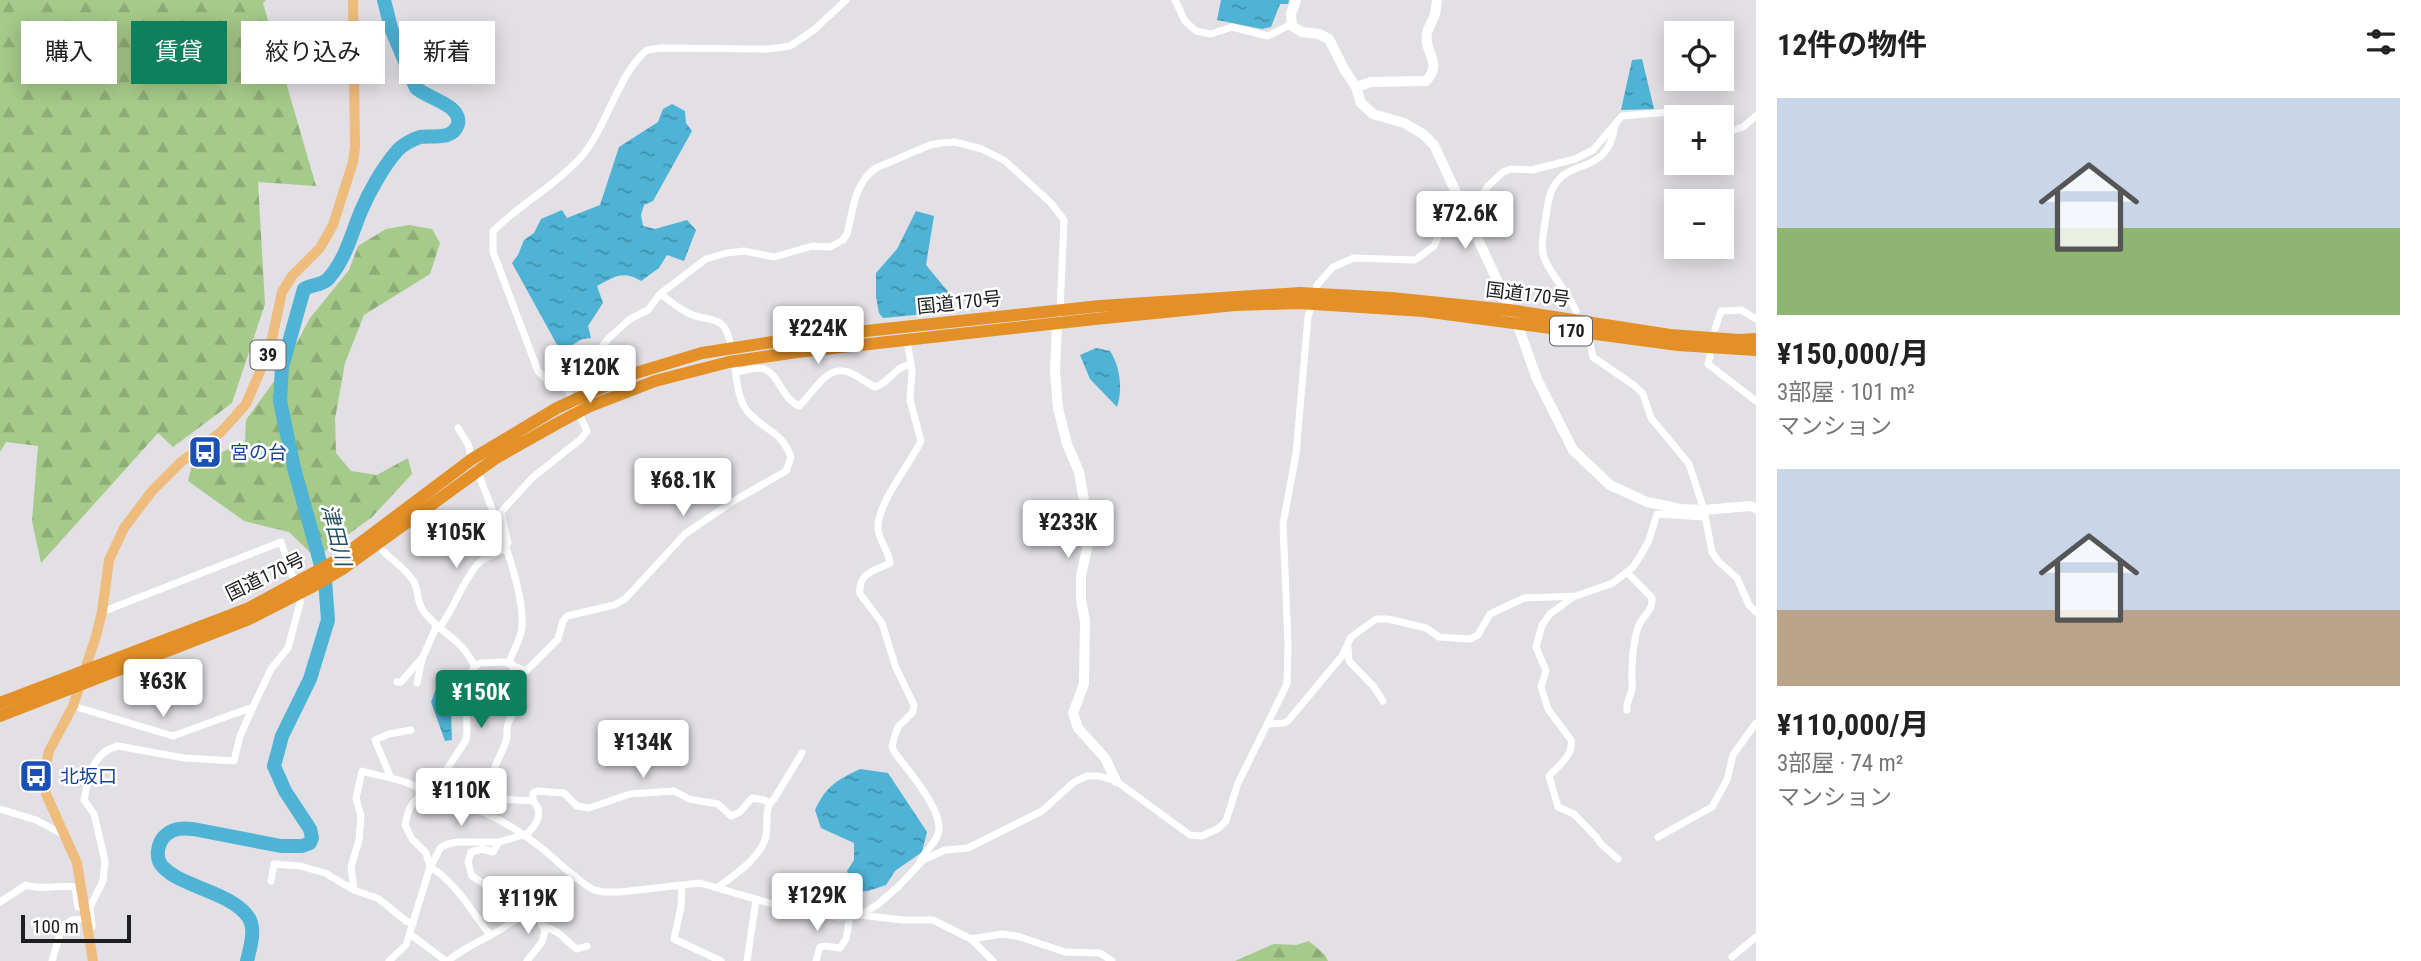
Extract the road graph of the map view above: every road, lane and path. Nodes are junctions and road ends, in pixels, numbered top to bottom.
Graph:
1 (353, 0) edge
2 (846, 0) edge
3 (1175, 0) edge
4 (1296, 0) edge
5 (1437, 0) edge
6 (1292, 26) junction
7 (1356, 87) junction
8 (1664, 112) edge
9 (1756, 116) edge
10 (1615, 124) junction
11 (1734, 130) edge
12 (1463, 208) junction
13 (660, 294) junction
14 (1388, 303) junction
15 (1509, 310) junction
16 (1576, 310) dead end
17 (1059, 317) junction
18 (1756, 319) edge
19 (1517, 323) junction
20 (1715, 329) dead end
21 (907, 340) junction
22 (1756, 340) edge
23 (1590, 343) dead end
24 (731, 348) junction
25 (1756, 350) edge
26 (1710, 356) dead end
27 (911, 365) junction
28 (735, 367) junction
29 (568, 387) junction
30 (1756, 401) edge
31 (458, 428) dead end
32 (475, 465) junction
33 (1756, 508) edge
34 (1704, 513) junction
35 (505, 549) junction
36 (383, 551) dead end
37 (1627, 572) junction
38 (1576, 596) junction
39 (275, 600) junction
40 (102, 612) junction
41 (1756, 612) edge
42 (439, 626) junction
43 (1348, 647) junction
44 (423, 655) junction
45 (510, 663) junction
46 (475, 667) junction
47 (84, 670) junction
48 (397, 682) dead end
49 (417, 683) dead end
50 (79, 686) junction
51 (1383, 701) dead end
52 (0, 703) edge
53 (72, 706) junction
54 (253, 707) junction
55 (1627, 710) dead end
56 (0, 716) edge
57 (1756, 723) edge
58 (1268, 724) junction
59 (411, 730) dead end
60 (802, 753) dead end
61 (390, 776) junction
62 (1116, 781) junction
63 (427, 794) junction
64 (438, 796) junction
65 (533, 801) junction
66 (769, 803) junction
67 (0, 809) edge
68 (65, 835) junction
69 (524, 835) junction
70 (1658, 836) dead end
71 (499, 842) junction
72 (1619, 859) dead end
73 (918, 865) junction
74 (430, 867) junction
75 (575, 876) junction
76 (271, 881) dead end
77 (682, 885) junction
78 (718, 887) junction
79 (354, 890) junction
80 (756, 900) junction
81 (0, 902) edge
82 (531, 906) junction
83 (86, 913) junction
84 (860, 915) junction
85 (850, 917) junction
86 (413, 924) junction
87 (544, 927) junction
88 (89, 933) junction
89 (410, 934) junction
90 (490, 934) junction
91 (1756, 937) edge
92 (971, 939) junction
93 (587, 946) dead end
94 (399, 957) edge
95 (1732, 957) dead end
96 (52, 961) edge
97 (93, 961) edge
98 (389, 961) edge
99 (447, 961) edge
100 (527, 961) edge
101 (721, 961) edge
102 (747, 961) edge
103 (816, 961) edge
104 (993, 961) edge
105 (1112, 961) edge

1 - 40 main road, 39
2 - 29 street
3 - 6 street
4 - 6 street
5 - 7 street
6 - 7 street
7 - 12 street
8 - 10 street
9 - 11 street
10 - 12 street
10 - 16 street
12 - 15 street
12 - 58 street
13 - 17 street
13 - 24 street
13 - 29 street
14 - 15 highway, 国道170号 / 170
14 - 17 highway, 国道170号 / 170
14 - 19 highway, 国道170号 / 170
15 - 19 street
15 - 22 highway, 国道170号 / 170
17 - 21 highway, 国道170号 / 170
17 - 24 highway, 国道170号 / 170
17 - 62 street
18 - 20 street
19 - 25 highway, 国道170号 / 170
19 - 34 street
21 - 27 street
21 - 28 highway, 国道170号 / 170
23 - 34 street
24 - 32 highway, 国道170号 / 170
26 - 30 street
27 - 28 street
27 - 73 street
28 - 32 highway, 国道170号 / 170
28 - 45 street
29 - 35 street
31 - 32 street
32 - 35 street
32 - 39 highway, 国道170号 / 170
33 - 34 street
34 - 37 street
34 - 41 street
35 - 42 street
35 - 45 street
36 - 42 street
37 - 38 street
37 - 55 street
38 - 43 street
38 - 72 street
39 - 47 highway, 国道170号 / 170
39 - 50 highway, 国道170号 / 170
40 - 47 main road, 39
40 - 54 street
42 - 44 street
42 - 46 street
43 - 51 street
43 - 58 street
44 - 48 street
44 - 49 street
45 - 46 street
45 - 65 street
46 - 64 street
47 - 50 main road, 39
47 - 52 highway, 国道170号 / 170
50 - 53 main road, 39
50 - 56 highway, 国道170号 / 170
53 - 54 street
53 - 68 main road, 39
54 - 88 street
57 - 70 street
58 - 62 street
59 - 61 street
60 - 66 street
61 - 63 street
61 - 79 street
62 - 73 street
63 - 64 street
63 - 74 street
64 - 69 street
65 - 66 street
65 - 69 street
66 - 78 street
67 - 68 street
68 - 83 main road, 39
69 - 71 street
69 - 75 street
71 - 74 street
71 - 82 street
73 - 84 street
74 - 86 street
74 - 90 street
75 - 77 street
75 - 82 street
76 - 79 street
77 - 78 street
77 - 101 street
78 - 80 street
79 - 86 street
80 - 85 street
80 - 102 street
81 - 83 street
82 - 87 street
82 - 90 street
83 - 88 main road, 39
83 - 96 street
84 - 85 street
84 - 92 street
85 - 103 street
86 - 89 street
87 - 93 street
87 - 100 street
88 - 97 main road, 39
89 - 94 street
89 - 99 street
90 - 99 street
91 - 95 street
92 - 104 street
92 - 105 street
94 - 98 street

